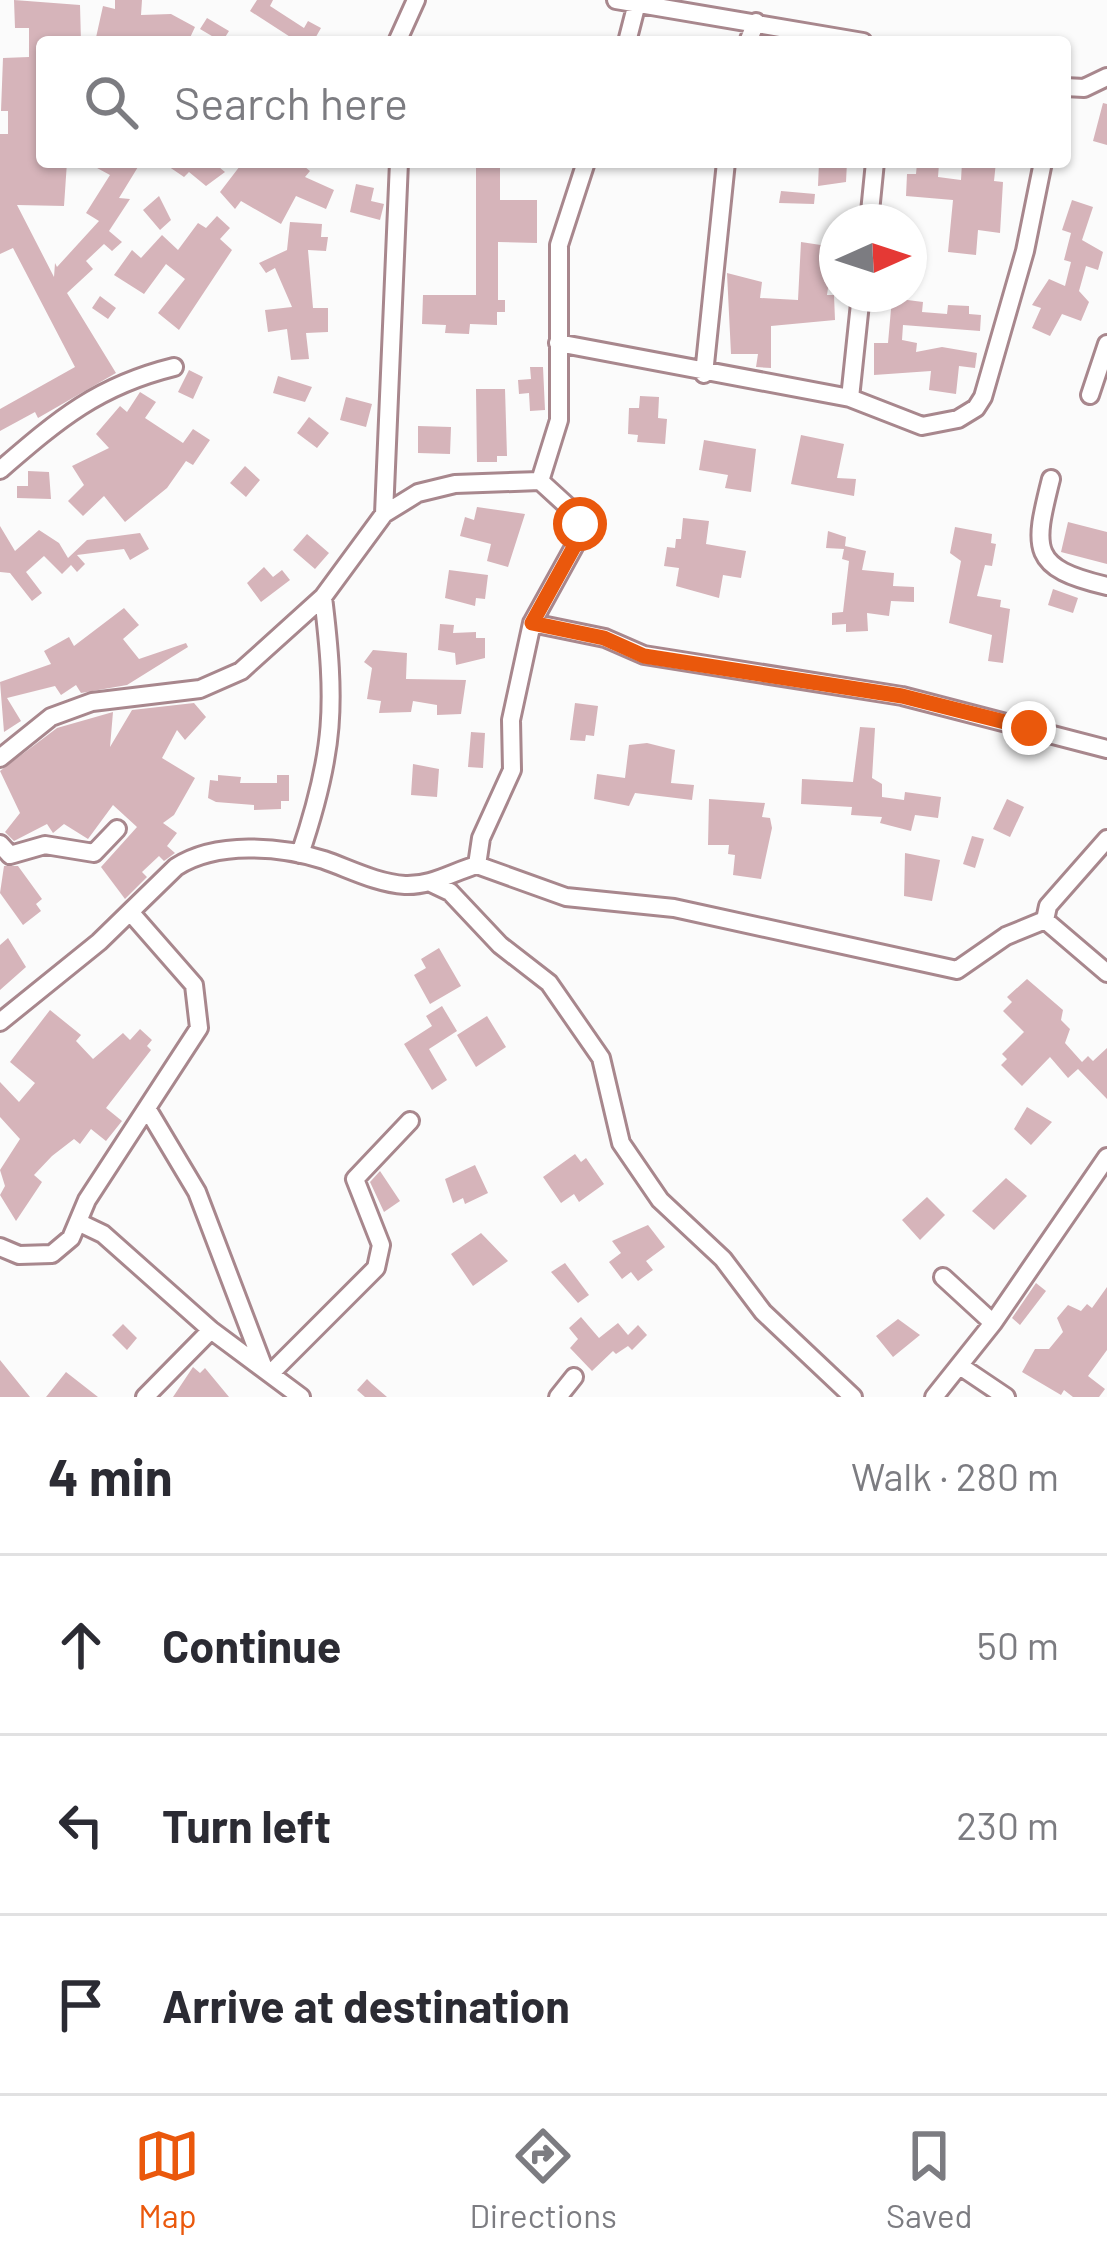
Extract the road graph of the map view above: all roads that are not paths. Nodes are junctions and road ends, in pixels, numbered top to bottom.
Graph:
1 (416, 0) edge
2 (616, 0) edge
3 (637, 3) junction
4 (756, 22) junction
5 (400, 36) edge
6 (629, 36) edge
7 (750, 36) edge
8 (831, 36) edge
9 (1107, 77) edge
10 (1071, 90) edge
11 (399, 168) edge
12 (584, 168) edge
13 (725, 168) edge
14 (874, 168) edge
15 (1042, 168) edge
16 (871, 204) edge
17 (859, 312) edge
18 (557, 343) junction
19 (1107, 344) edge
20 (174, 368) dead end
21 (704, 374) junction
22 (1090, 395) dead end
23 (850, 398) junction
24 (0, 470) edge
25 (1051, 478) dead end
26 (540, 482) junction
27 (384, 514) junction
28 (1107, 586) edge
29 (322, 597) junction
30 (532, 623) junction
31 (1107, 749) edge
32 (0, 758) edge
33 (117, 829) dead end
34 (1107, 839) edge
35 (0, 844) edge
36 (300, 854) junction
37 (477, 865) junction
38 (431, 883) junction
39 (131, 913) junction
40 (1045, 920) junction
41 (1107, 973) edge
42 (0, 1022) edge
43 (148, 1110) junction
44 (410, 1121) dead end
45 (1107, 1157) edge
46 (80, 1223) junction
47 (0, 1247) edge
48 (943, 1277) dead end
49 (993, 1323) junction
50 (212, 1330) junction
51 (960, 1366) junction
52 (267, 1371) junction
53 (574, 1377) dead end
54 (145, 1397) edge
55 (301, 1397) edge
56 (558, 1397) edge
57 (853, 1397) edge
58 (934, 1397) edge
59 (1006, 1397) edge

1 - 5 street
2 - 3 street
3 - 4 street
3 - 6 street
4 - 7 street
4 - 8 street
9 - 10 street
11 - 27 street
12 - 18 street
13 - 21 street
14 - 16 street
15 - 23 street
17 - 23 street
18 - 21 street
18 - 26 street
19 - 22 street
20 - 24 street
21 - 23 street
25 - 28 street
26 - 27 street
26 - 30 street
27 - 29 street
29 - 32 street
29 - 36 street
30 - 31 street
30 - 37 street
33 - 35 street
34 - 40 street
36 - 38 street
36 - 39 street
37 - 38 street
37 - 40 street
38 - 57 street
39 - 42 street
39 - 43 street
40 - 41 street
43 - 46 street
43 - 52 street
44 - 52 street
45 - 49 street
46 - 47 street
46 - 50 street
48 - 49 street
49 - 51 street
50 - 52 street
50 - 54 street
51 - 58 street
51 - 59 street
52 - 55 street
53 - 56 street

